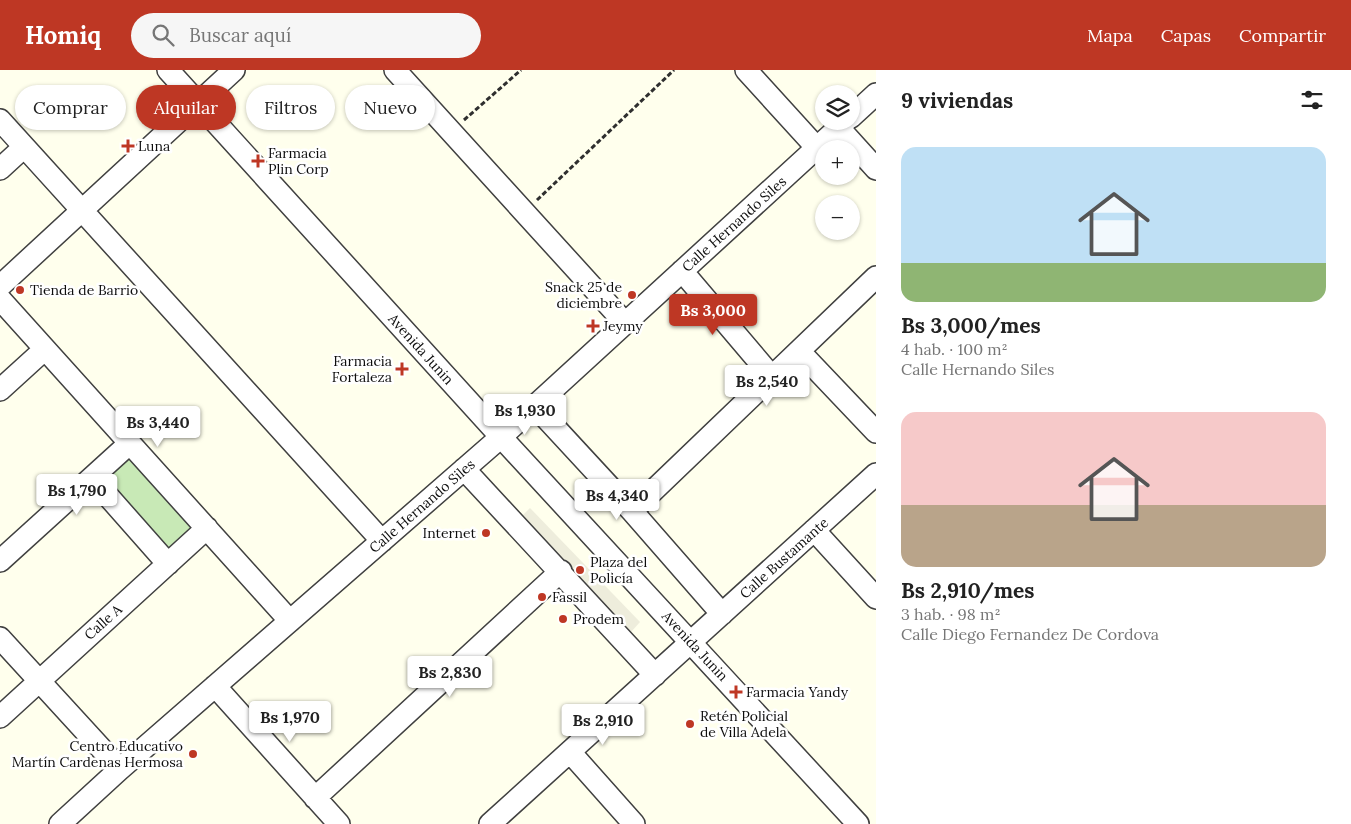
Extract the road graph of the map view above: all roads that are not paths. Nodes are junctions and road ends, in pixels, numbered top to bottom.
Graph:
1 (168, 70) edge
2 (234, 70) edge
3 (395, 70) edge
4 (746, 70) edge
5 (182, 85) edge
6 (218, 85) edge
7 (876, 94) edge
8 (860, 108) edge
9 (0, 120) edge
10 (169, 130) edge
11 (222, 130) edge
12 (836, 130) edge
13 (850, 130) edge
14 (826, 140) edge
15 (815, 146) edge
16 (24, 147) junction
17 (815, 150) edge
18 (876, 169) edge
19 (0, 170) edge
20 (83, 211) junction
21 (682, 271) junction
22 (876, 277) edge
23 (0, 286) edge
24 (0, 299) edge
25 (625, 323) junction
26 (45, 349) junction
27 (799, 351) junction
28 (772, 377) junction
29 (0, 390) edge
30 (535, 406) junction
31 (876, 432) edge
32 (501, 437) junction
33 (130, 443) junction
34 (464, 469) junction
35 (876, 474) edge
36 (92, 478) junction
37 (632, 511) junction
38 (207, 528) junction
39 (814, 530) junction
40 (382, 540) junction
41 (0, 561) edge
42 (168, 564) junction
43 (561, 571) junction
44 (876, 598) edge
45 (722, 614) junction
46 (290, 621) junction
47 (0, 638) edge
48 (692, 642) junction
49 (655, 675) junction
50 (39, 680) junction
51 (215, 686) junction
52 (0, 717) edge
53 (570, 752) junction
54 (120, 769) junction
55 (315, 798) junction
56 (60, 824) edge
57 (339, 824) edge
58 (490, 824) edge
59 (634, 824) edge
60 (858, 824) edge

1 - 5 street, Avenida Junin
2 - 6 street
3 - 25 street
4 - 15 street
7 - 8 street, Calle Hernando Siles
9 - 16 street
10 - 20 street
11 - 32 street, Avenida Junin
12 - 14 street, Calle Hernando Siles
13 - 18 street
16 - 19 street
16 - 20 street
17 - 21 street, Calle Hernando Siles
20 - 23 street
20 - 40 street
21 - 25 street, Calle Hernando Siles
21 - 28 street
22 - 27 street
24 - 26 street
25 - 30 street, Calle Hernando Siles
26 - 29 street
26 - 33 street
27 - 28 street
27 - 31 street
28 - 37 street
30 - 32 street, Calle Hernando Siles
30 - 37 street
32 - 34 street, Calle Hernando Siles
32 - 48 street, Avenida Junin
33 - 36 street
33 - 38 street
34 - 40 street, Calle Hernando Siles
34 - 43 street
35 - 39 street, Calle Bustamante
36 - 41 street
36 - 42 street
37 - 45 street
38 - 42 street, Calle A
38 - 46 street
39 - 44 street
39 - 45 street, Calle Bustamante
40 - 46 street, Calle Hernando Siles
42 - 50 street, Calle A
43 - 49 street
43 - 55 street
45 - 48 street, Calle Bustamante
46 - 51 street, Calle Hernando Siles
47 - 50 street
48 - 49 street, Calle Bustamante
48 - 60 street, Avenida Junin
49 - 53 street, Calle Bustamante
50 - 52 street, Calle A
50 - 54 street
51 - 54 street, Calle Hernando Siles
51 - 55 street
53 - 58 street, Calle Bustamante
53 - 59 street
54 - 56 street, Calle Hernando Siles
55 - 57 street

